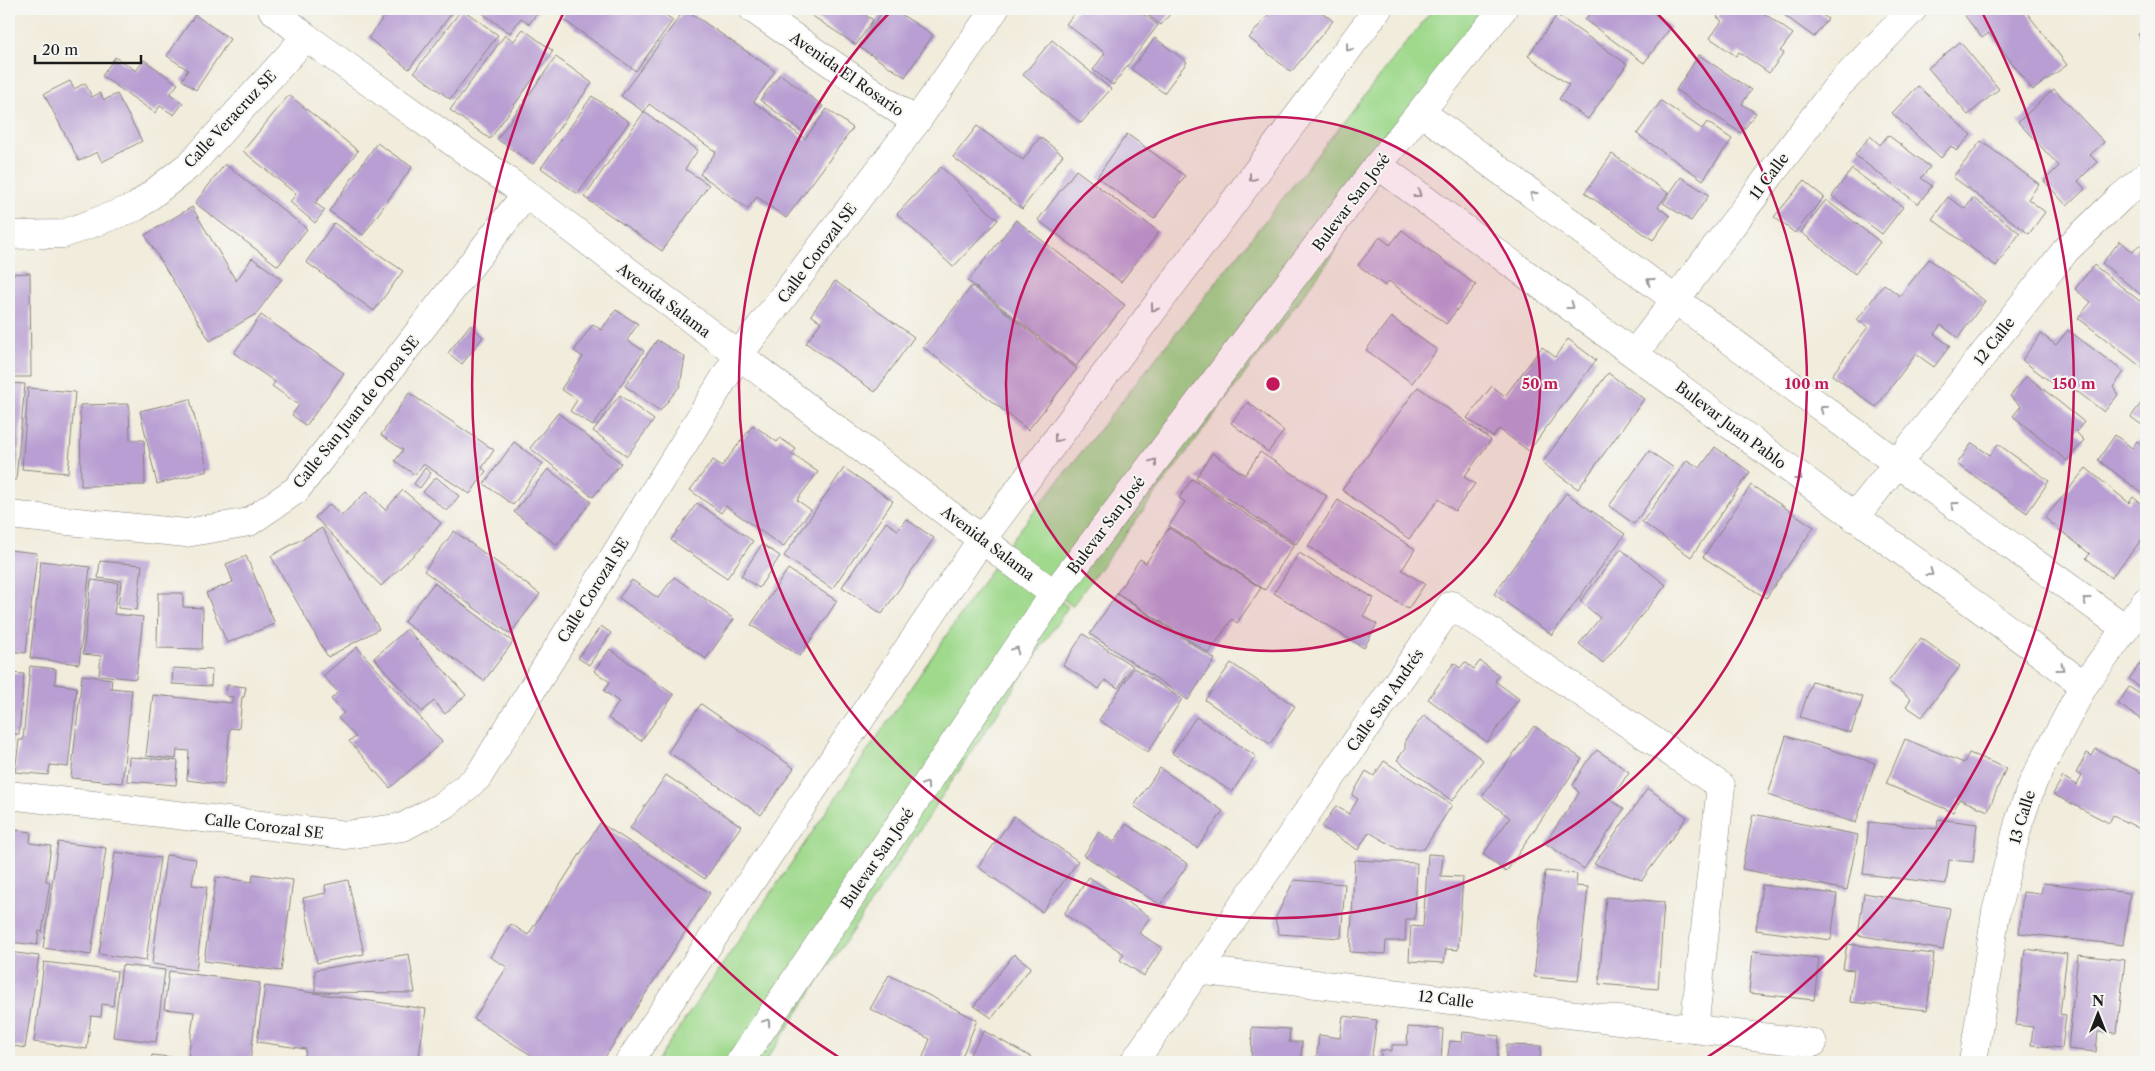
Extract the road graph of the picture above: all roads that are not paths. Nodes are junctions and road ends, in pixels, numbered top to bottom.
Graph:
1 (272, 9) edge
2 (753, 9) edge
3 (995, 9) edge
4 (1378, 9) edge
5 (1503, 9) edge
6 (1913, 9) edge
7 (306, 37) junction
8 (1421, 112) junction
9 (916, 122) junction
10 (1378, 165) junction
11 (2146, 176) edge
12 (526, 194) junction
13 (9, 235) edge
14 (1676, 300) junction
15 (1635, 353) junction
16 (738, 356) junction
17 (1898, 464) junction
18 (9, 515) edge
19 (1854, 518) junction
20 (982, 539) junction
21 (1054, 594) junction
22 (2146, 602) edge
23 (2125, 628) junction
24 (2084, 685) junction
25 (9, 795) edge
26 (1197, 970) junction
27 (1694, 1029) junction
28 (1813, 1044) dead end
29 (629, 1062) edge
30 (740, 1062) edge
31 (1134, 1062) edge
32 (1973, 1062) edge

1 - 7 street, Avenida Salama
2 - 9 street, Avenida El Rosario
3 - 9 street, Calle Corozal SE
4 -> 20 street
5 - 8 street, Bulevar San José
6 - 14 street, 11 Calle
7 - 12 street, Avenida Salama
7 - 13 street, Calle Veracruz SE
8 - 10 street, Bulevar San José
14 -> 8 street
9 - 16 street, Calle Corozal SE
10 -> 15 street, Bulevar Juan Pablo
21 -> 10 street, Bulevar San José
11 - 17 street, 12 Calle
12 - 16 street, Avenida Salama
12 - 18 street, Calle San Juan de Opoa SE
14 - 15 street, 11 Calle
17 -> 14 street
15 -> 19 street, Bulevar Juan Pablo
16 - 20 street, Avenida Salama
16 - 25 street, Calle Corozal SE
17 - 19 street, 12 Calle
23 -> 17 street
19 -> 24 street, Bulevar Juan Pablo
20 - 21 street, Avenida Salama
20 - 29 street
30 -> 21 street, Bulevar San José
22 - 23 street, 13 Calle
23 - 24 street, 13 Calle
24 - 32 street, 13 Calle
26 - 27 street, 12 Calle
26 - 27 street, Calle San Andrés
26 - 31 street, Calle San Andrés
27 - 28 street, 12 Calle

